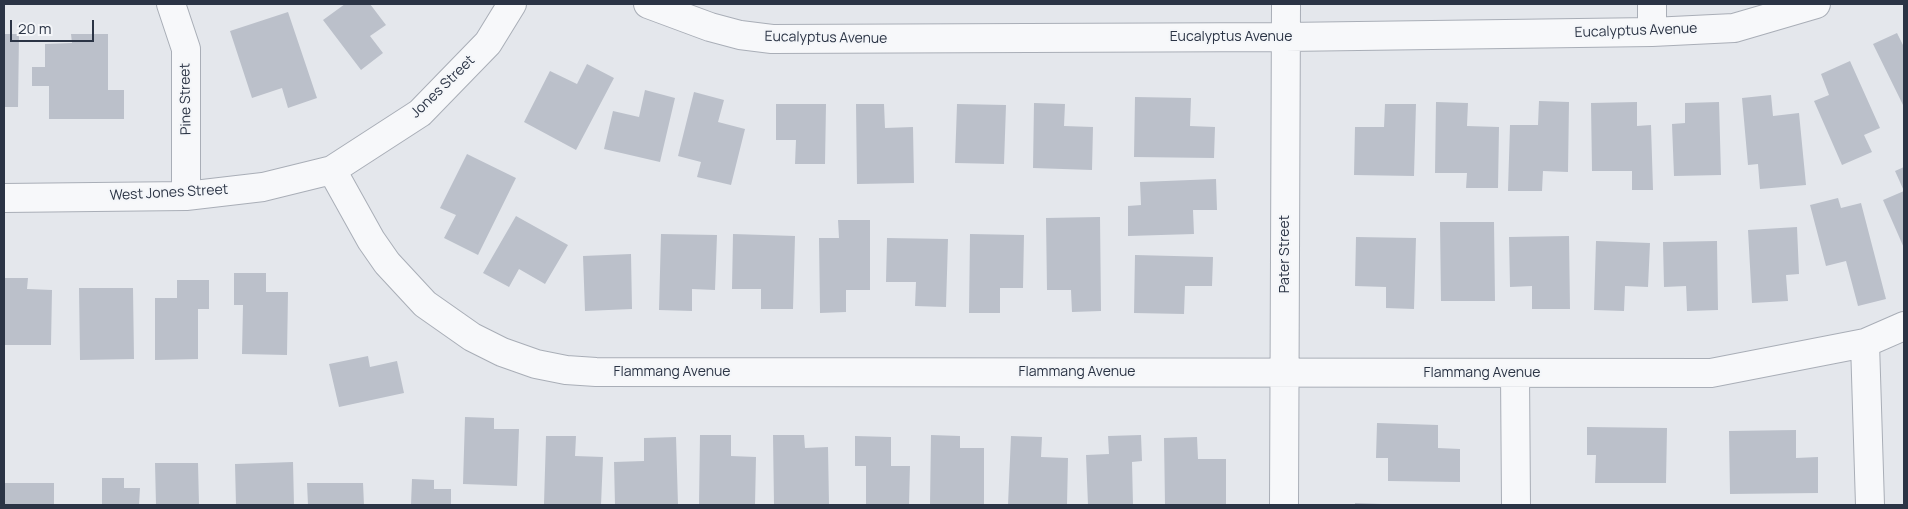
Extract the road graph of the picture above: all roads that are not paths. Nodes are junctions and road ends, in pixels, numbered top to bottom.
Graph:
1 (171, 4) edge
2 (512, 4) edge
3 (648, 4) edge
4 (1286, 4) edge
5 (1652, 4) edge
6 (1816, 4) edge
7 (1652, 32) junction
8 (1284, 37) junction
9 (332, 170) junction
10 (186, 196) junction
11 (4, 198) edge
12 (1904, 326) edge
13 (1865, 344) junction
14 (1286, 372) junction
15 (1515, 373) junction
16 (1284, 505) edge
17 (1516, 505) edge
18 (1870, 505) edge

1 - 10 street, Pine Street
2 - 9 street, Jones Street
3 - 8 street, Eucalyptus Avenue
4 - 8 street, Pater Street
5 - 7 street
6 - 7 street, Eucalyptus Avenue
7 - 8 street, Eucalyptus Avenue
8 - 14 street, Pater Street
9 - 10 street, West Jones Street
9 - 14 street, Flammang Avenue
10 - 11 street, West Jones Street
12 - 13 street, Flammang Avenue
13 - 15 street, Flammang Avenue
13 - 18 street
14 - 15 street, Flammang Avenue
14 - 16 street, Pater Street
15 - 17 street

